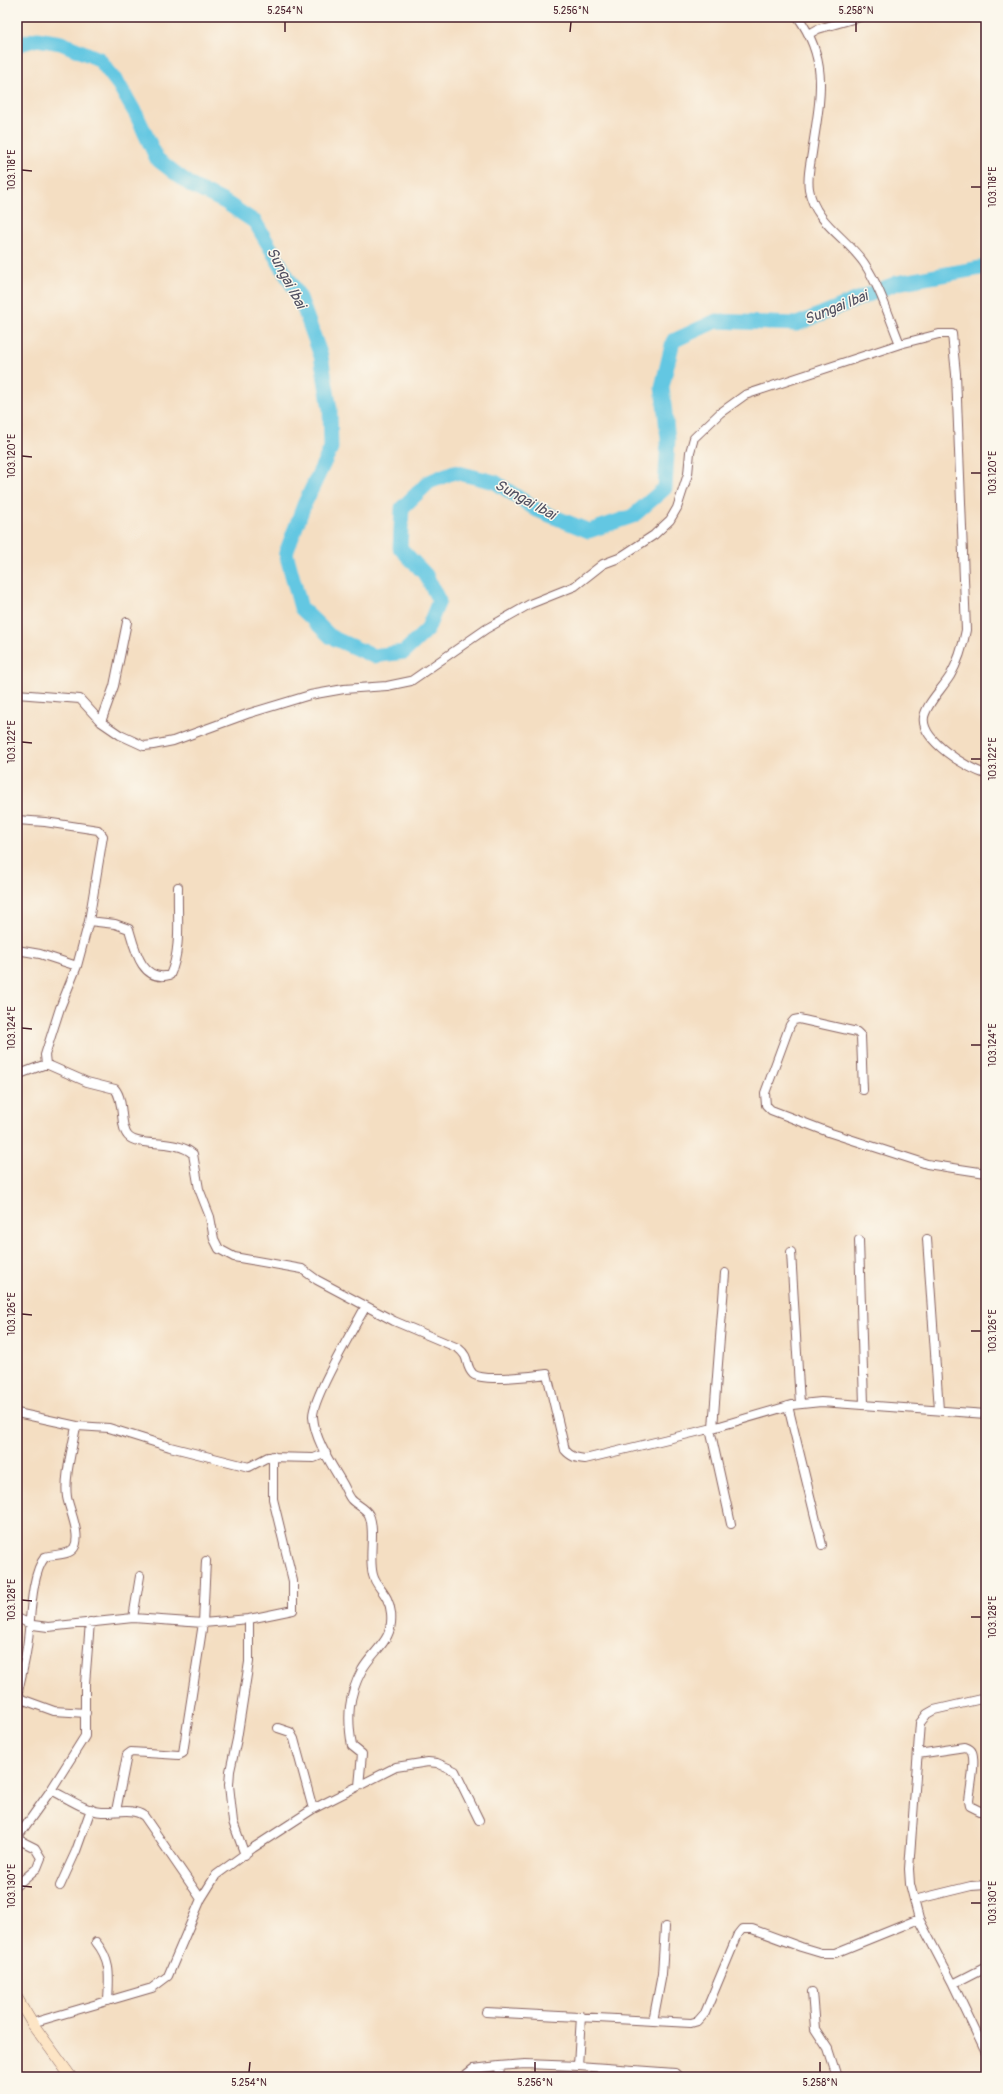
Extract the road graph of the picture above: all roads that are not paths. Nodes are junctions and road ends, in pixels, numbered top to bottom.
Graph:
1 (798, 17) edge
2 (860, 17) edge
3 (809, 34) junction
4 (900, 344) junction
5 (127, 622) dead end
6 (17, 694) edge
7 (101, 722) junction
8 (986, 774) edge
9 (17, 820) edge
10 (178, 887) dead end
11 (89, 921) junction
12 (17, 950) edge
13 (77, 966) junction
14 (46, 1064) junction
15 (17, 1075) edge
16 (863, 1090) dead end
17 (986, 1173) edge
18 (927, 1239) dead end
19 (858, 1240) dead end
20 (791, 1252) dead end
21 (725, 1273) dead end
22 (366, 1306) junction
23 (800, 1404) junction
24 (864, 1404) junction
25 (788, 1406) junction
26 (939, 1410) junction
27 (17, 1413) edge
28 (986, 1414) edge
29 (76, 1426) junction
30 (711, 1428) junction
31 (326, 1453) junction
32 (273, 1456) junction
33 (731, 1524) dead end
34 (822, 1545) dead end
35 (206, 1561) dead end
36 (140, 1576) dead end
37 (17, 1618) edge
38 (133, 1618) junction
39 (249, 1620) junction
40 (90, 1622) junction
41 (29, 1623) junction
42 (203, 1623) junction
43 (986, 1698) edge
44 (86, 1713) junction
45 (278, 1728) dead end
46 (918, 1754) junction
47 (359, 1786) junction
48 (51, 1790) junction
49 (90, 1809) junction
50 (313, 1809) junction
51 (116, 1811) junction
52 (986, 1811) edge
53 (479, 1820) dead end
54 (244, 1855) junction
55 (17, 1885) edge
56 (986, 1885) edge
57 (60, 1886) dead end
58 (200, 1900) junction
59 (914, 1900) junction
60 (919, 1919) junction
61 (665, 1927) dead end
62 (96, 1942) dead end
63 (986, 1967) edge
64 (953, 1984) junction
65 (812, 1992) dead end
66 (17, 1998) edge
67 (108, 2001) junction
68 (486, 2012) dead end
69 (581, 2016) junction
70 (653, 2022) junction
71 (32, 2023) junction
72 (986, 2053) edge
73 (499, 2066) junction
74 (578, 2066) junction
75 (71, 2077) edge
76 (464, 2077) edge
77 (500, 2077) edge
78 (679, 2077) edge
79 (837, 2077) edge

1 - 3 street
2 - 3 street
3 - 4 street
4 - 7 street
4 - 8 street
5 - 7 street
6 - 7 street
9 - 11 street
10 - 11 street
11 - 13 street
12 - 13 street
13 - 14 street
14 - 15 street
14 - 22 street
16 - 17 street
18 - 26 street
19 - 24 street
20 - 23 street
21 - 30 street
22 - 30 street
22 - 31 street
23 - 24 street
23 - 25 street
24 - 26 street
25 - 30 street
25 - 34 street
26 - 28 street
27 - 29 street
29 - 32 street
29 - 41 street
30 - 33 street
31 - 32 street
31 - 47 street
32 - 39 street
35 - 42 street
36 - 38 street
37 - 41 street
38 - 40 street
38 - 42 street
39 - 42 street
39 - 54 street
40 - 41 street
40 - 44 street
41 - 44 street
42 - 51 street
43 - 46 street
44 - 48 street
45 - 50 street
46 - 52 street
46 - 59 street
47 - 50 street
47 - 53 street
48 - 49 street
48 - 55 street
49 - 51 street
49 - 57 street
50 - 54 street
51 - 58 street
54 - 58 street
56 - 59 street
58 - 67 street
59 - 60 street
60 - 64 street
60 - 70 street
61 - 70 street
62 - 67 street
63 - 64 street
64 - 72 street
65 - 79 street
66 - 71 main road
67 - 71 street
68 - 69 street
69 - 70 street
69 - 74 street
71 - 75 main road
73 - 74 street
73 - 76 street
73 - 77 street
74 - 78 street

